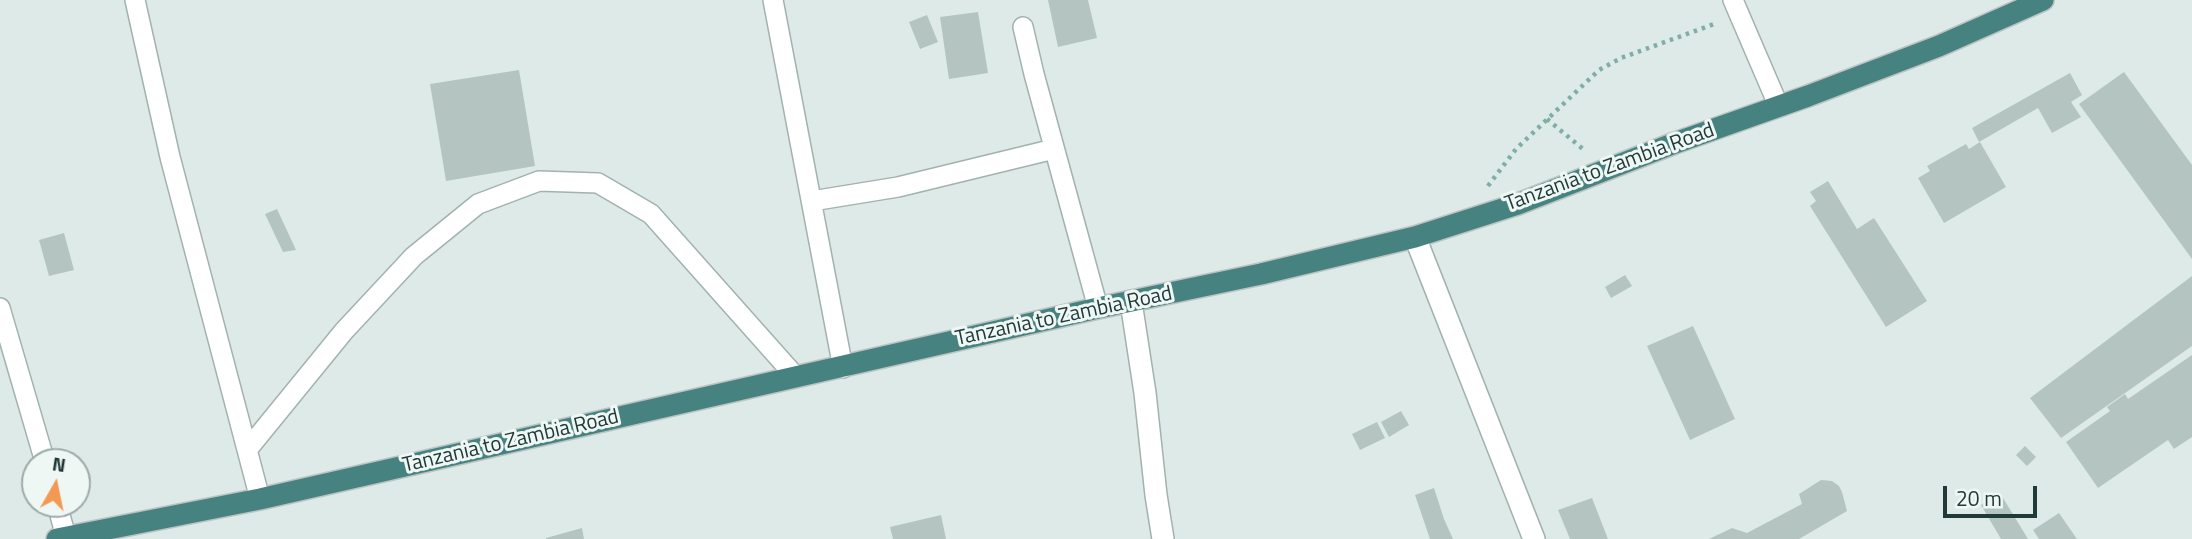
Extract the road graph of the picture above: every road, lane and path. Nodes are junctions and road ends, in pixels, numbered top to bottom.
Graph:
1 (135, 0) edge
2 (773, 0) edge
3 (2030, 3) edge
4 (1737, 8) edge
5 (1023, 27) dead end
6 (1779, 107) junction
7 (1547, 119) junction
8 (1054, 149) junction
9 (1609, 169) junction
10 (812, 201) junction
11 (1472, 218) junction
12 (1415, 237) junction
13 (1131, 302) junction
14 (1098, 308) junction
15 (0, 309) edge
16 (844, 368) junction
17 (796, 377) junction
18 (41, 448) edge
19 (247, 450) junction
20 (260, 499) junction
21 (59, 518) edge
22 (62, 538) edge
23 (1163, 539) edge
24 (1534, 539) edge

1 - 19 lane
2 - 10 lane
3 - 6 highway, Tanzania to Zambia Road
4 - 6 lane
4 - 7 path
5 - 8 lane
6 - 9 highway, Tanzania to Zambia Road
7 - 9 path
7 - 11 path
8 - 10 lane
8 - 14 lane
9 - 11 highway, Tanzania to Zambia Road
10 - 16 lane
11 - 12 highway, Tanzania to Zambia Road
12 - 13 highway, Tanzania to Zambia Road
12 - 24 street
13 - 14 highway, Tanzania to Zambia Road
13 - 23 street
14 - 16 highway, Tanzania to Zambia Road
15 - 18 lane
16 - 17 highway, Tanzania to Zambia Road
17 - 19 lane
17 - 20 highway, Tanzania to Zambia Road
19 - 20 lane
20 - 22 highway, Tanzania to Zambia Road
21 - 22 lane

